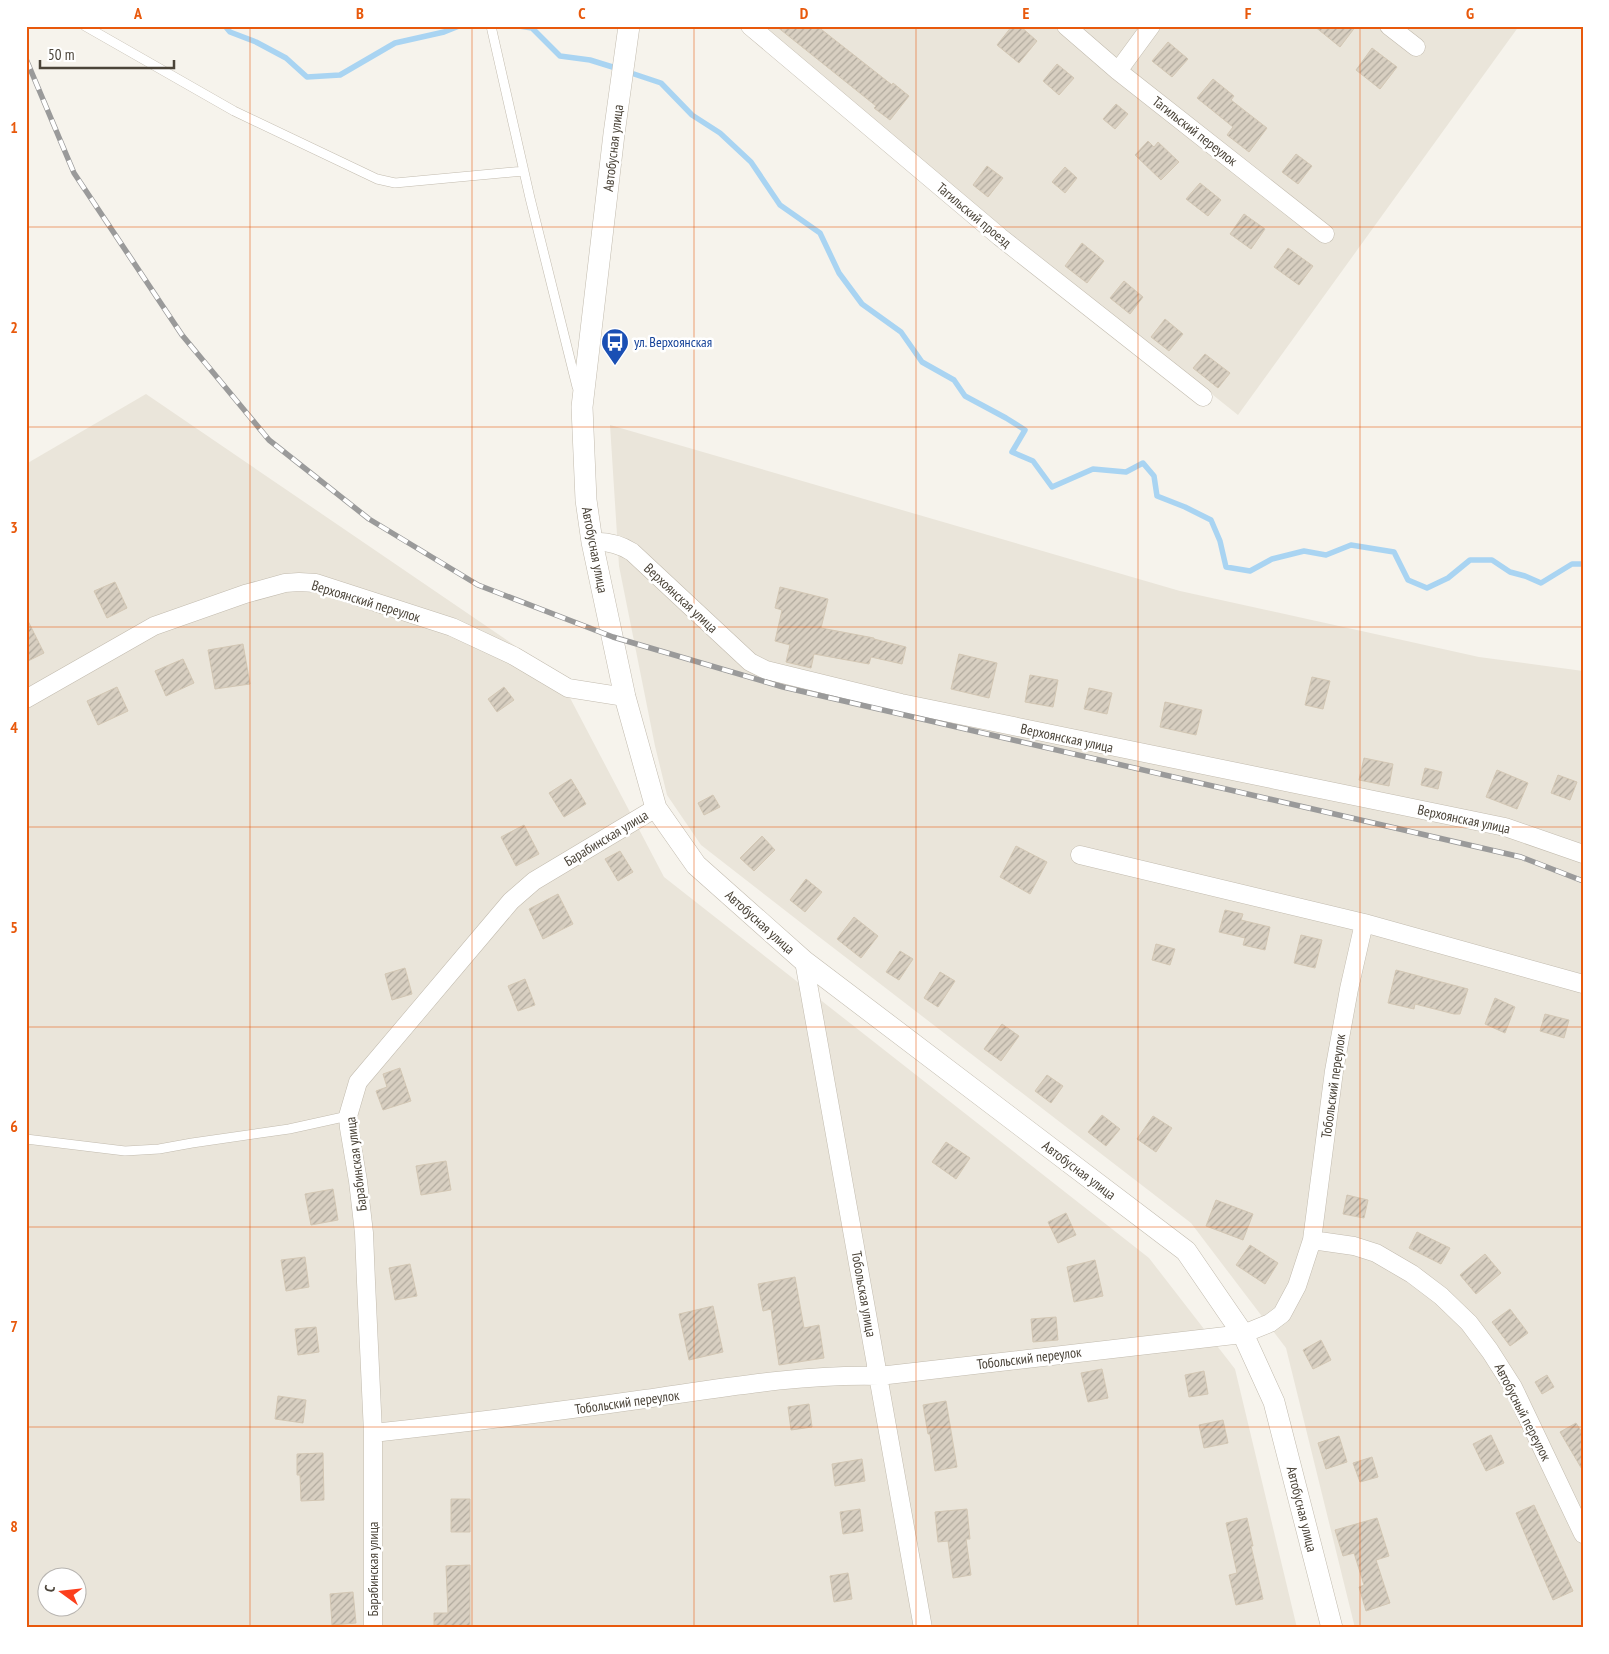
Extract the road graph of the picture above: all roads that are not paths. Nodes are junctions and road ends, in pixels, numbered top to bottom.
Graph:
1 (86, 26) edge
2 (629, 26) edge
3 (750, 26) edge
4 (1066, 26) edge
5 (1151, 26) edge
6 (1389, 26) edge
7 (492, 30) edge
8 (1416, 47) dead end
9 (1118, 71) junction
10 (524, 171) junction
11 (1325, 234) dead end
12 (1203, 397) dead end
13 (582, 407) junction
14 (592, 542) junction
15 (625, 697) junction
16 (26, 699) edge
17 (656, 808) junction
18 (1583, 854) edge
19 (1080, 855) dead end
20 (1364, 923) junction
21 (804, 961) junction
22 (1583, 984) edge
23 (348, 1116) junction
24 (26, 1139) edge
25 (1312, 1240) junction
26 (1243, 1334) junction
27 (879, 1376) junction
28 (373, 1433) junction
29 (1583, 1534) edge
30 (373, 1628) edge
31 (923, 1628) edge
32 (1332, 1628) edge

1 - 10 lane
2 - 13 street, Автобусная улица
3 - 12 street, Тагильский проезд
4 - 9 street, Тагильский переулок
5 - 9 street
6 - 8 street
7 - 10 lane
9 - 11 street, Тагильский переулок
10 - 13 lane
13 - 14 street, Автобусная улица
14 - 15 street, Автобусная улица
14 - 18 street, Верхоянская улица
15 - 16 street, Верхоянский переулок
15 - 17 street, Автобусная улица
17 - 21 street, Автобусная улица
17 - 23 street, Барабинская улица
19 - 20 street
20 - 22 street
20 - 25 street, Тобольский переулок
21 - 26 street, Автобусная улица
21 - 27 street, Тобольская улица
23 - 24 lane
23 - 28 street, Барабинская улица
25 - 26 street, Тобольский переулок
25 - 29 street, Автобусный переулок
26 - 27 street, Тобольский переулок
26 - 32 street, Автобусная улица
27 - 28 street, Тобольский переулок
27 - 31 street, Тобольская улица
28 - 30 street, Барабинская улица

